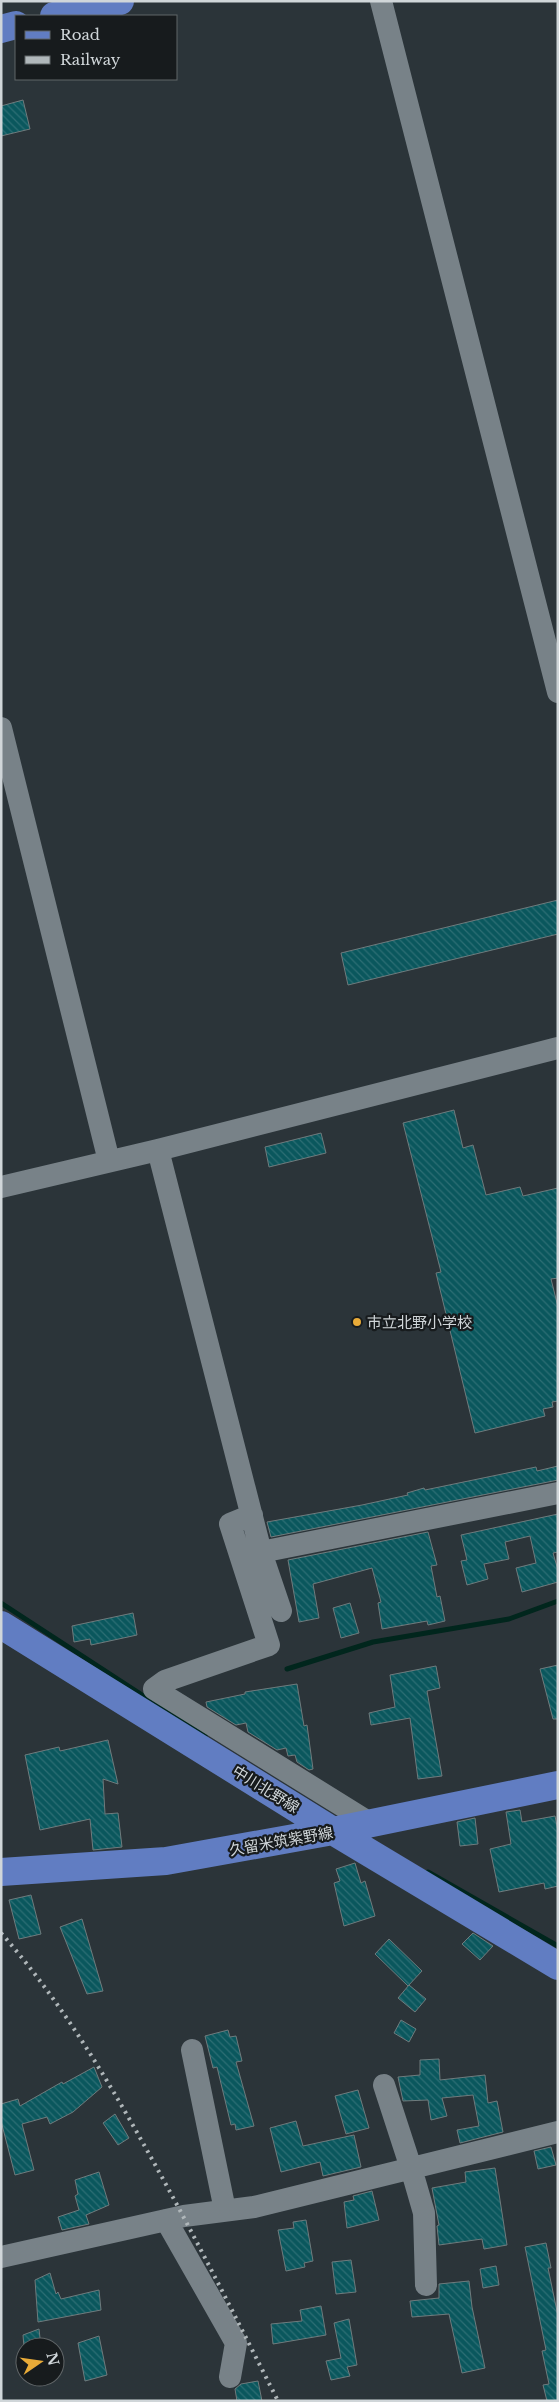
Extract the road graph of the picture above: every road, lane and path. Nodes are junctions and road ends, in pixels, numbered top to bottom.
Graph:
1 (120, 1) edge
2 (381, 1) edge
3 (58, 15) edge
4 (15, 25) edge
5 (1, 29) edge
6 (558, 692) edge
7 (1, 728) edge
8 (558, 1048) edge
9 (158, 1150) junction
10 (109, 1161) junction
11 (1, 1187) edge
12 (558, 1493) edge
13 (252, 1515) junction
14 (261, 1552) junction
15 (281, 1611) dead end
16 (1, 1625) edge
17 (558, 1785) edge
18 (365, 1825) junction
19 (333, 1831) junction
20 (1, 1872) edge
21 (558, 1966) edge
22 (192, 2050) dead end
23 (384, 2085) dead end
24 (558, 2132) edge
25 (412, 2168) junction
26 (225, 2210) junction
27 (166, 2220) junction
28 (1, 2258) edge
29 (426, 2285) dead end
30 (230, 2377) dead end

1 - 3 main road
2 - 6 street
4 - 5 main road
7 - 10 street
8 - 9 street
9 - 10 street
9 - 13 street
10 - 11 street
12 - 14 street
13 - 14 street
13 - 18 street
14 - 15 street
16 - 19 main road, 中川北野線
17 - 18 main road, 久留米筑紫野線
18 - 19 main road, 久留米筑紫野線
19 - 20 main road, 久留米筑紫野線
19 - 21 main road, 中川北野線
22 - 26 street
23 - 25 street
24 - 25 street
25 - 26 street
25 - 29 street
26 - 27 street
27 - 28 street
27 - 30 street

